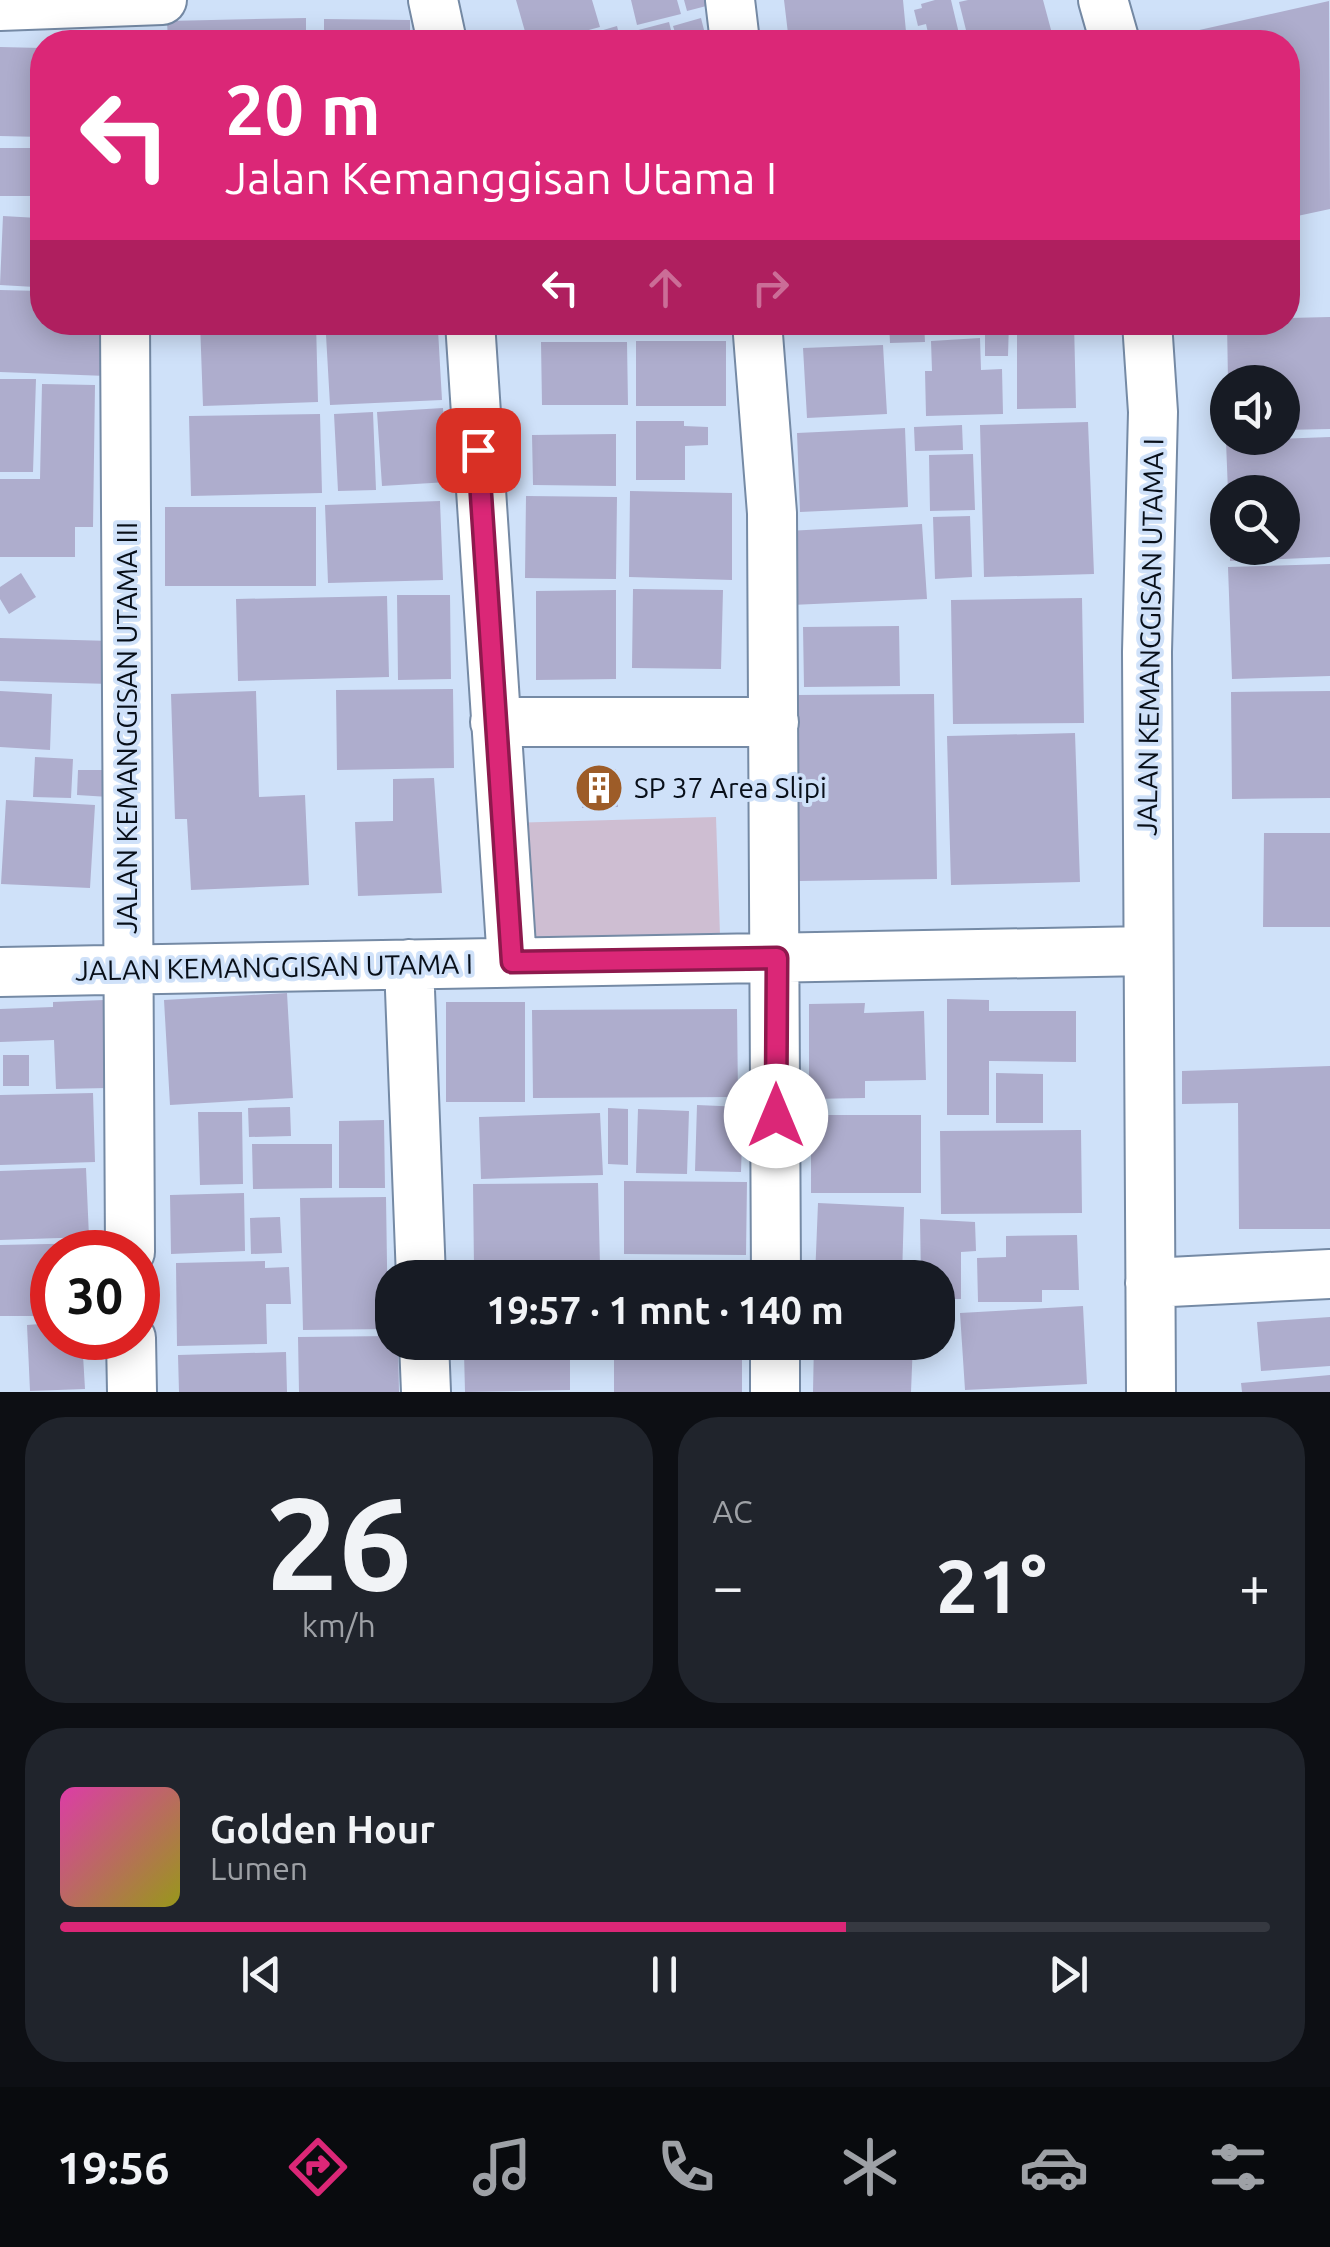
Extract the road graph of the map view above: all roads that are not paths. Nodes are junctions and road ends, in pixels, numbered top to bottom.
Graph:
1 (124, 0) edge
2 (162, 0) edge
3 (434, 0) edge
4 (730, 0) edge
5 (1103, 0) edge
6 (0, 6) edge
7 (124, 30) edge
8 (440, 30) edge
9 (734, 30) edge
10 (1111, 30) edge
11 (125, 335) edge
12 (471, 335) edge
13 (758, 335) edge
14 (1148, 335) edge
15 (495, 722) junction
16 (774, 722) junction
17 (1147, 951) junction
18 (777, 958) junction
19 (512, 962) junction
20 (410, 964) junction
21 (128, 970) junction
22 (0, 972) edge
23 (130, 1230) edge
24 (421, 1260) edge
25 (776, 1260) edge
26 (1330, 1274) edge
27 (1150, 1283) junction
28 (131, 1360) edge
29 (425, 1360) edge
30 (776, 1360) edge
31 (132, 1392) edge
32 (426, 1392) edge
33 (775, 1392) edge
34 (1151, 1392) edge

1 - 2 street
1 - 6 street
1 - 7 street
3 - 8 street
4 - 9 street
5 - 10 street
11 - 21 street, JALAN KEMANGGISAN UTAMA III
12 - 15 street
13 - 16 street
14 - 17 street, JALAN KEMANGGISAN UTAMA I
15 - 16 street
15 - 19 street
16 - 18 street
17 - 18 street, JALAN KEMANGGISAN UTAMA I
17 - 27 street, JALAN KEMANGGISAN UTAMA I
18 - 19 street, JALAN KEMANGGISAN UTAMA I
18 - 25 street
19 - 20 street, JALAN KEMANGGISAN UTAMA I
20 - 21 street, JALAN KEMANGGISAN UTAMA I
20 - 24 street
21 - 22 street, JALAN KEMANGGISAN UTAMA I
21 - 23 street, JALAN KEMANGGISAN UTAMA III
26 - 27 street
27 - 34 street, JALAN KEMANGGISAN UTAMA I
28 - 31 street
29 - 32 street
30 - 33 street

